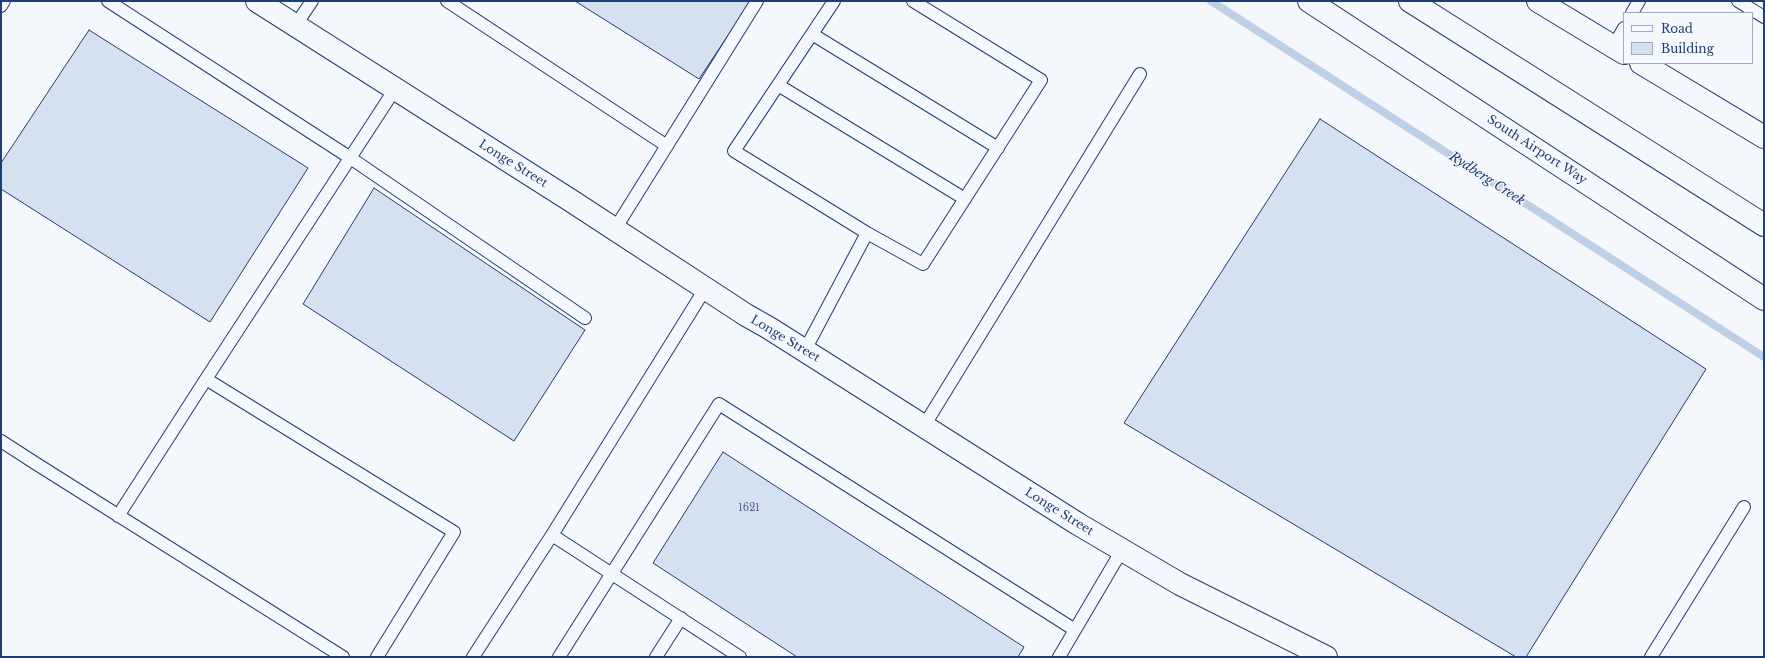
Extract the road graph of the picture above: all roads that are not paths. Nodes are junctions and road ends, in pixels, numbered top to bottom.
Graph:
1 (4, 1) edge
2 (257, 1) edge
3 (312, 1) edge
4 (446, 1) edge
5 (757, 1) edge
6 (834, 1) edge
7 (913, 1) edge
8 (1309, 1) edge
9 (1410, 1) edge
10 (1538, 1) edge
11 (1639, 1) edge
12 (1738, 1) edge
13 (111, 2) edge
14 (1, 6) edge
15 (1633, 12) edge
16 (1764, 17) edge
17 (296, 26) junction
18 (1623, 32) edge
19 (812, 34) junction
20 (1619, 50) edge
21 (1643, 64) edge
22 (1140, 74) dead end
23 (778, 84) junction
24 (395, 89) junction
25 (1764, 137) edge
26 (667, 146) junction
27 (998, 148) junction
28 (349, 157) junction
29 (965, 199) junction
30 (1764, 225) edge
31 (615, 229) junction
32 (867, 233) junction
33 (705, 289) junction
34 (1764, 299) edge
35 (585, 318) dead end
36 (804, 350) junction
37 (206, 379) junction
38 (924, 426) junction
39 (1, 440) edge
40 (1744, 507) dead end
41 (118, 516) junction
42 (552, 536) junction
43 (1122, 550) junction
44 (612, 574) junction
45 (681, 618) junction
46 (1075, 630) junction
47 (343, 657) edge
48 (377, 657) edge
49 (473, 657) edge
50 (558, 657) edge
51 (656, 657) edge
52 (740, 657) edge
53 (1059, 657) edge
54 (1326, 657) edge
55 (1651, 657) edge

1 - 14 lane
2 - 17 street, Longe Street
3 - 17 lane
4 - 26 lane
5 - 26 lane
6 - 19 lane
7 - 27 lane
8 - 34 street, South Airport Way
9 - 30 street
10 - 20 street
11 - 15 lane
12 - 16 lane
13 - 28 lane
17 - 24 street, Longe Street
18 - 20 lane
19 - 23 lane
19 - 27 lane
21 - 25 street
22 - 38 lane
23 - 29 lane
23 - 32 lane
24 - 28 lane
24 - 31 street, Longe Street
26 - 31 lane
27 - 29 lane
28 - 35 lane
28 - 37 lane
29 - 32 lane
31 - 33 street, Longe Street
32 - 36 lane
33 - 36 street, Longe Street
33 - 42 lane
36 - 38 street, Longe Street
37 - 41 lane
37 - 48 lane
38 - 43 street, Longe Street
39 - 41 lane
40 - 55 lane
41 - 47 lane
42 - 44 lane
42 - 49 lane
43 - 46 lane
43 - 54 street, Longe Street
44 - 45 lane
44 - 46 lane
44 - 50 lane
45 - 51 lane
45 - 52 lane
46 - 53 lane

